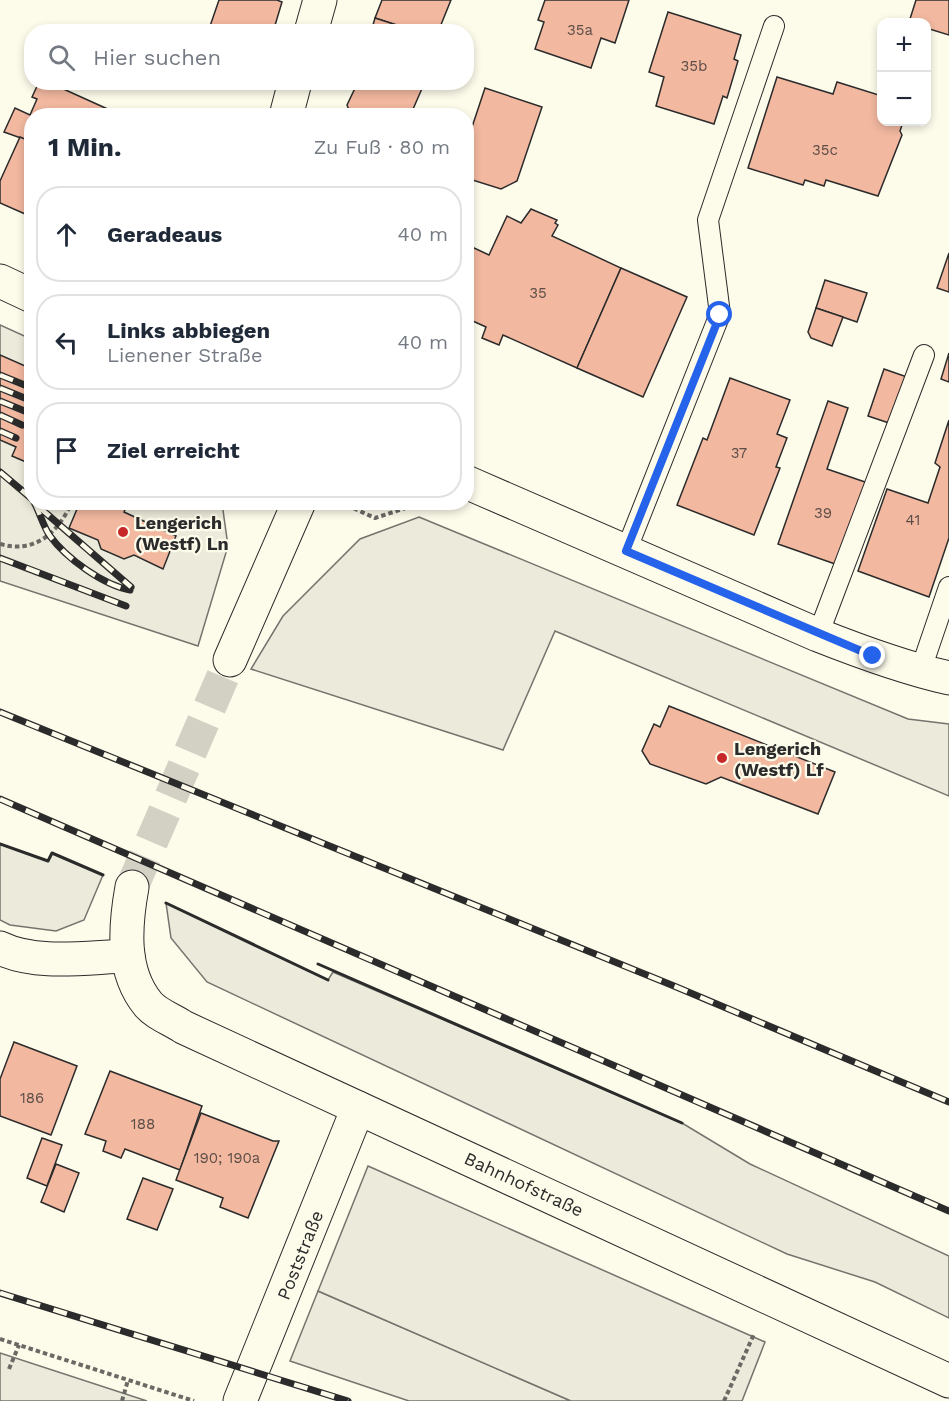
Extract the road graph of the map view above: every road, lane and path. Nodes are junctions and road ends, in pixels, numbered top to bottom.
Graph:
1 (320, 0) edge
2 (313, 24) edge
3 (774, 26) dead end
4 (293, 90) edge
5 (288, 108) edge
6 (0, 281) edge
7 (24, 292) edge
8 (924, 355) dead end
9 (474, 485) edge
10 (67, 510) edge
11 (296, 510) edge
12 (0, 544) edge
13 (626, 551) junction
14 (949, 587) edge
15 (818, 635) junction
16 (231, 660) tunnel mouth
17 (934, 675) edge
18 (132, 887) tunnel mouth
19 (0, 948) edge
20 (128, 956) junction
21 (358, 1108) junction
22 (770, 1297) junction
23 (0, 1339) edge
24 (19, 1345) junction
25 (9, 1369) dead end
26 (128, 1380) junction
27 (949, 1381) edge
28 (122, 1401) edge
29 (194, 1401) edge
30 (240, 1401) edge
31 (724, 1401) edge

1 - 2 street
3 - 13 lane
4 - 5 street
6 - 7 street
8 - 15 lane
9 - 13 street
10 - 12 path
11 - 16 street
13 - 15 street
14 - 17 lane
15 - 17 street
18 - 20 street, Bahnhofstraße
19 - 20 street
20 - 21 street, Bahnhofstraße
21 - 22 street, Bahnhofstraße
21 - 30 street, Poststraße
22 - 27 street, Bahnhofstraße
22 - 31 path
23 - 24 path
24 - 25 path
24 - 26 path
26 - 28 path
26 - 29 path

